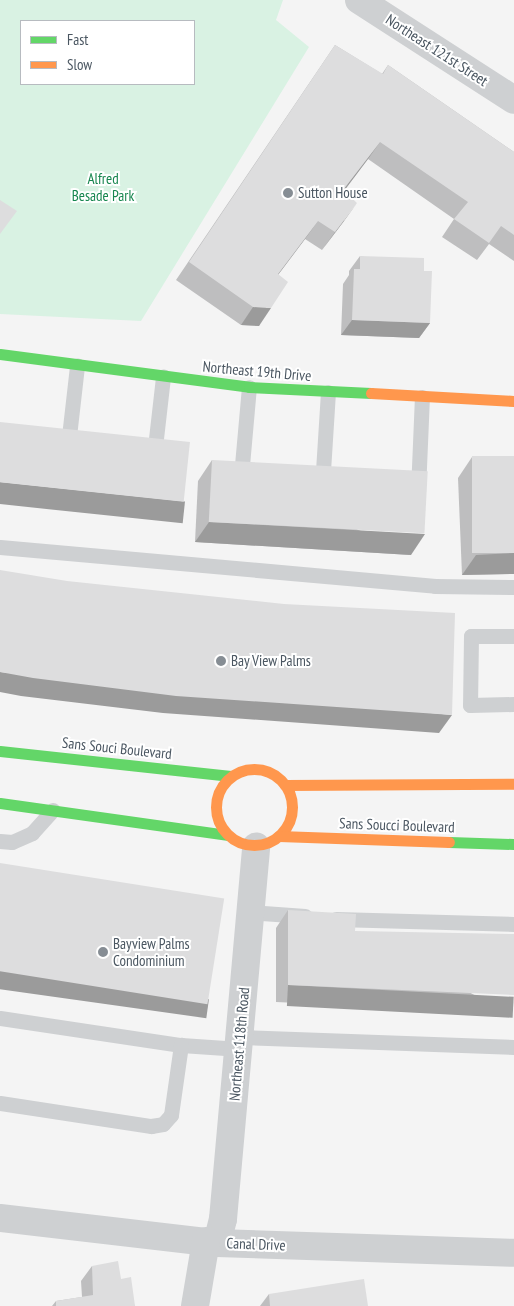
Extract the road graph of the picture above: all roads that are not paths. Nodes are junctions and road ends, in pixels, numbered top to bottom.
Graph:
1 (359, 0) edge
2 (514, 100) edge
3 (0, 354) edge
4 (77, 366) junction
5 (163, 377) junction
6 (249, 387) junction
7 (328, 392) junction
8 (422, 397) junction
9 (514, 401) edge
10 (68, 446) edge
11 (154, 456) edge
12 (242, 466) edge
13 (323, 471) edge
14 (417, 503) edge
15 (0, 547) edge
16 (514, 587) edge
17 (514, 636) edge
18 (514, 704) edge
19 (0, 751) edge
20 (231, 776) junction
21 (514, 784) edge
22 (285, 785) junction
23 (0, 803) edge
24 (53, 810) junction
25 (227, 835) junction
26 (0, 841) edge
27 (268, 841) junction
28 (514, 844) edge
29 (248, 912) junction
30 (514, 924) edge
31 (0, 1018) edge
32 (240, 1043) junction
33 (181, 1045) junction
34 (514, 1047) edge
35 (0, 1103) edge
36 (0, 1218) edge
37 (211, 1242) junction
38 (514, 1253) edge
39 (195, 1306) edge

1 - 2 street, Northeast 121st Street
3 - 4 street, Northeast 19th Drive
4 - 5 street, Northeast 19th Drive
4 - 10 lane
5 - 6 street, Northeast 19th Drive
5 - 11 lane
6 - 7 street, Northeast 19th Drive
6 - 12 lane
7 - 8 street, Northeast 19th Drive
7 - 13 lane
8 - 9 street, Northeast 19th Drive
8 - 14 lane
15 - 16 lane
17 - 18 lane
19 - 20 street, Sans Souci Boulevard
20 - 22 street
20 - 25 street
21 - 22 street
22 - 27 street
23 - 24 street
24 - 25 street
24 - 26 lane
25 - 27 street
27 - 28 street, Sans Soucci Boulevard
27 - 29 street, Northeast 118th Road
29 - 30 lane
29 - 32 street, Northeast 118th Road
31 - 33 lane
32 - 33 lane
32 - 34 lane
32 - 37 street, Northeast 118th Road
33 - 35 lane
36 - 37 street, Canal Drive
37 - 38 street, Canal Drive
37 - 39 street, Northeast 118th Road

